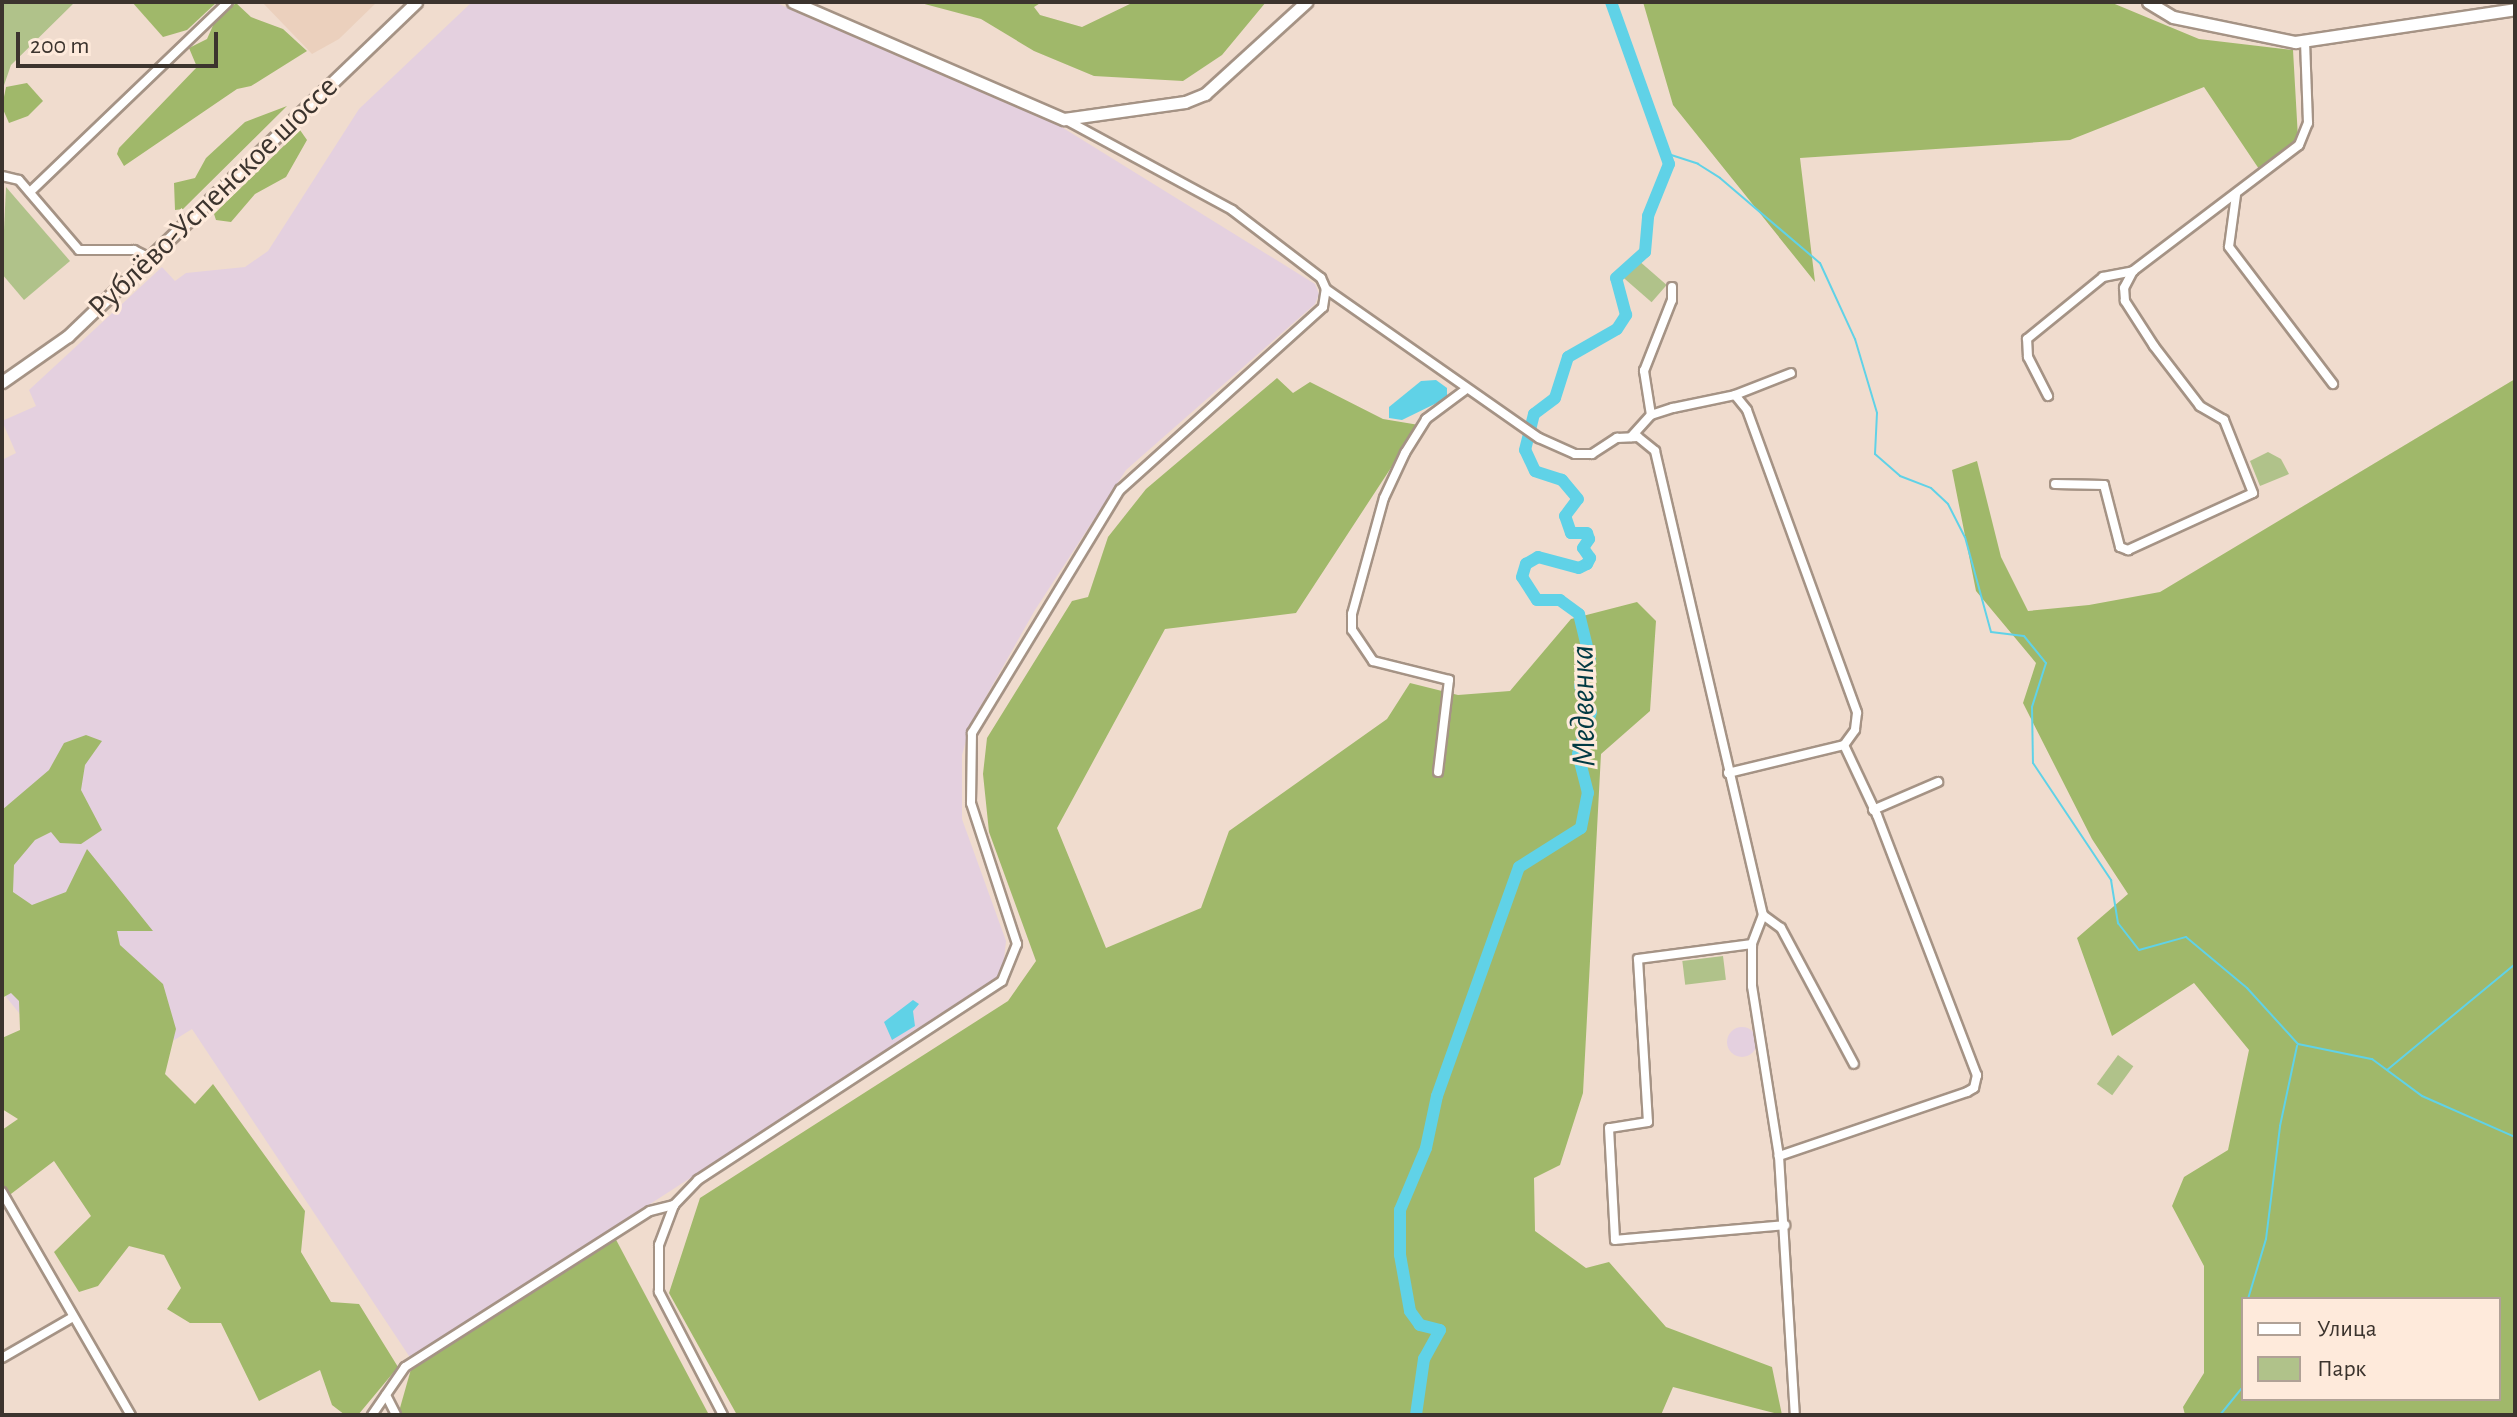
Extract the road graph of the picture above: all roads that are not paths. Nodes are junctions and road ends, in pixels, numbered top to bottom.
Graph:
1 (228, 2) edge
2 (416, 2) edge
3 (793, 2) edge
4 (1306, 2) edge
5 (2148, 2) edge
6 (2515, 9) edge
7 (2305, 42) junction
8 (1064, 119) junction
9 (2, 176) edge
10 (30, 192) junction
11 (2236, 194) junction
12 (150, 258) junction
13 (2133, 271) junction
14 (1672, 287) dead end
15 (1326, 289) junction
16 (1791, 373) dead end
17 (2, 382) edge
18 (2333, 384) dead end
19 (1465, 390) junction
20 (1735, 395) junction
21 (2048, 396) dead end
22 (1651, 415) junction
23 (1630, 438) junction
24 (2055, 484) dead end
25 (1844, 745) junction
26 (1438, 772) dead end
27 (1728, 773) junction
28 (1938, 782) dead end
29 (1873, 810) junction
30 (1763, 915) junction
31 (1752, 944) junction
32 (1854, 1064) dead end
33 (1779, 1156) junction
34 (2, 1192) edge
35 (674, 1205) junction
36 (1785, 1225) junction
37 (73, 1317) junction
38 (2, 1358) edge
39 (386, 1395) junction
40 (131, 1415) edge
41 (372, 1415) edge
42 (396, 1415) edge
43 (723, 1415) edge
44 (1795, 1415) edge

1 - 10 street
2 - 12 main road, Рублёво-Успенское шоссе
3 - 8 main road
4 - 8 main road
5 - 7 main road
6 - 7 main road
7 - 11 street
8 - 15 street
9 - 10 street
10 - 12 street
11 - 13 street
11 - 18 street
12 - 17 main road, Рублёво-Успенское шоссе
13 - 21 street
13 - 24 street
14 - 22 street
15 - 19 street
15 - 35 street
16 - 20 street
19 - 23 street
19 - 26 street
20 - 22 street
20 - 25 street
22 - 23 street
23 - 27 street
25 - 27 street
25 - 29 street
27 - 30 street
28 - 29 street
29 - 33 street
30 - 31 street
30 - 32 street
31 - 33 street
31 - 36 street
33 - 36 street
34 - 37 street
35 - 39 street
35 - 43 street
36 - 44 street
37 - 38 street
37 - 40 street
39 - 41 street
39 - 42 street

